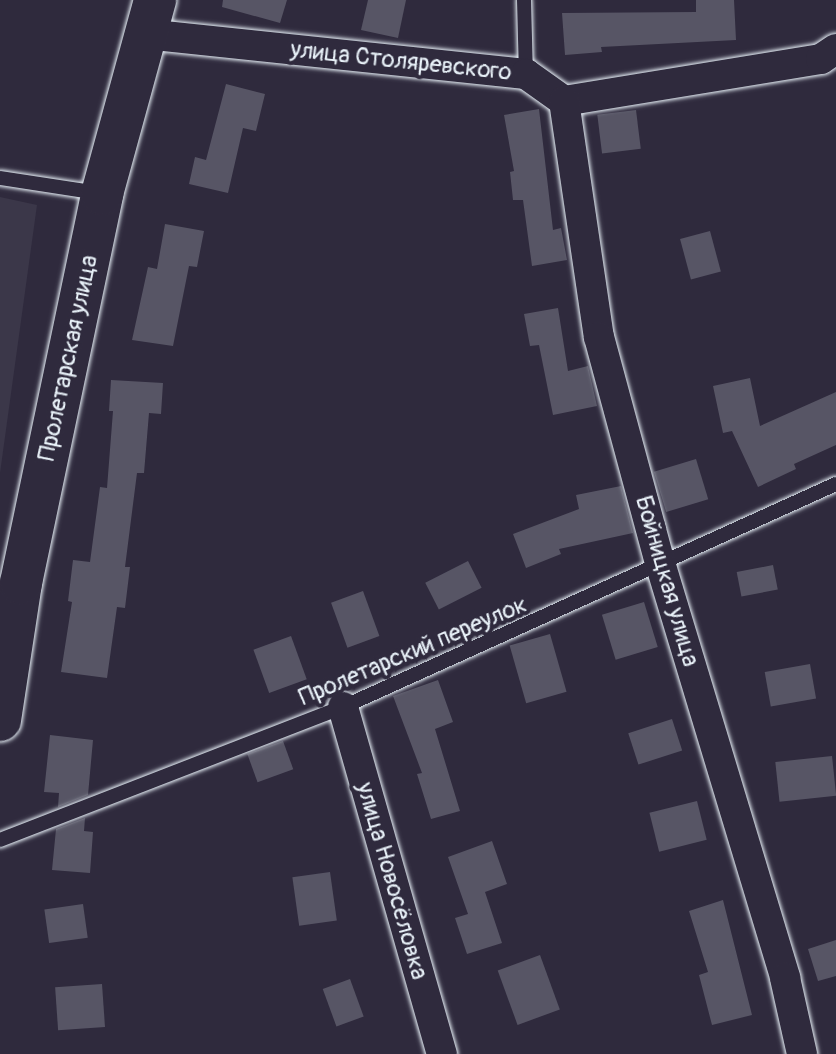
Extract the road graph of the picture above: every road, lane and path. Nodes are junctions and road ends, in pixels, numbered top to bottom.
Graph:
1 (524, 0) edge
2 (150, 17) edge
3 (836, 49) edge
4 (526, 74) junction
5 (564, 101) junction
6 (0, 178) edge
7 (102, 194) junction
8 (836, 484) edge
9 (661, 566) junction
10 (343, 707) junction
11 (0, 720) edge
12 (0, 840) edge
13 (442, 1054) edge
14 (802, 1054) edge

1 - 4 lane
2 - 4 street, улица Столяревского
2 - 7 main road, Пролетарская улица
3 - 5 street
4 - 5 street, улица Столяревского
5 - 9 street, Бойницкая улица
6 - 7 lane
7 - 11 main road, Пролетарская улица
8 - 9 lane, Пролетарский переулок
9 - 10 lane, Пролетарский переулок
9 - 14 street, Бойницкая улица
10 - 12 lane, Пролетарский переулок
10 - 13 street, улица Новосёловка

